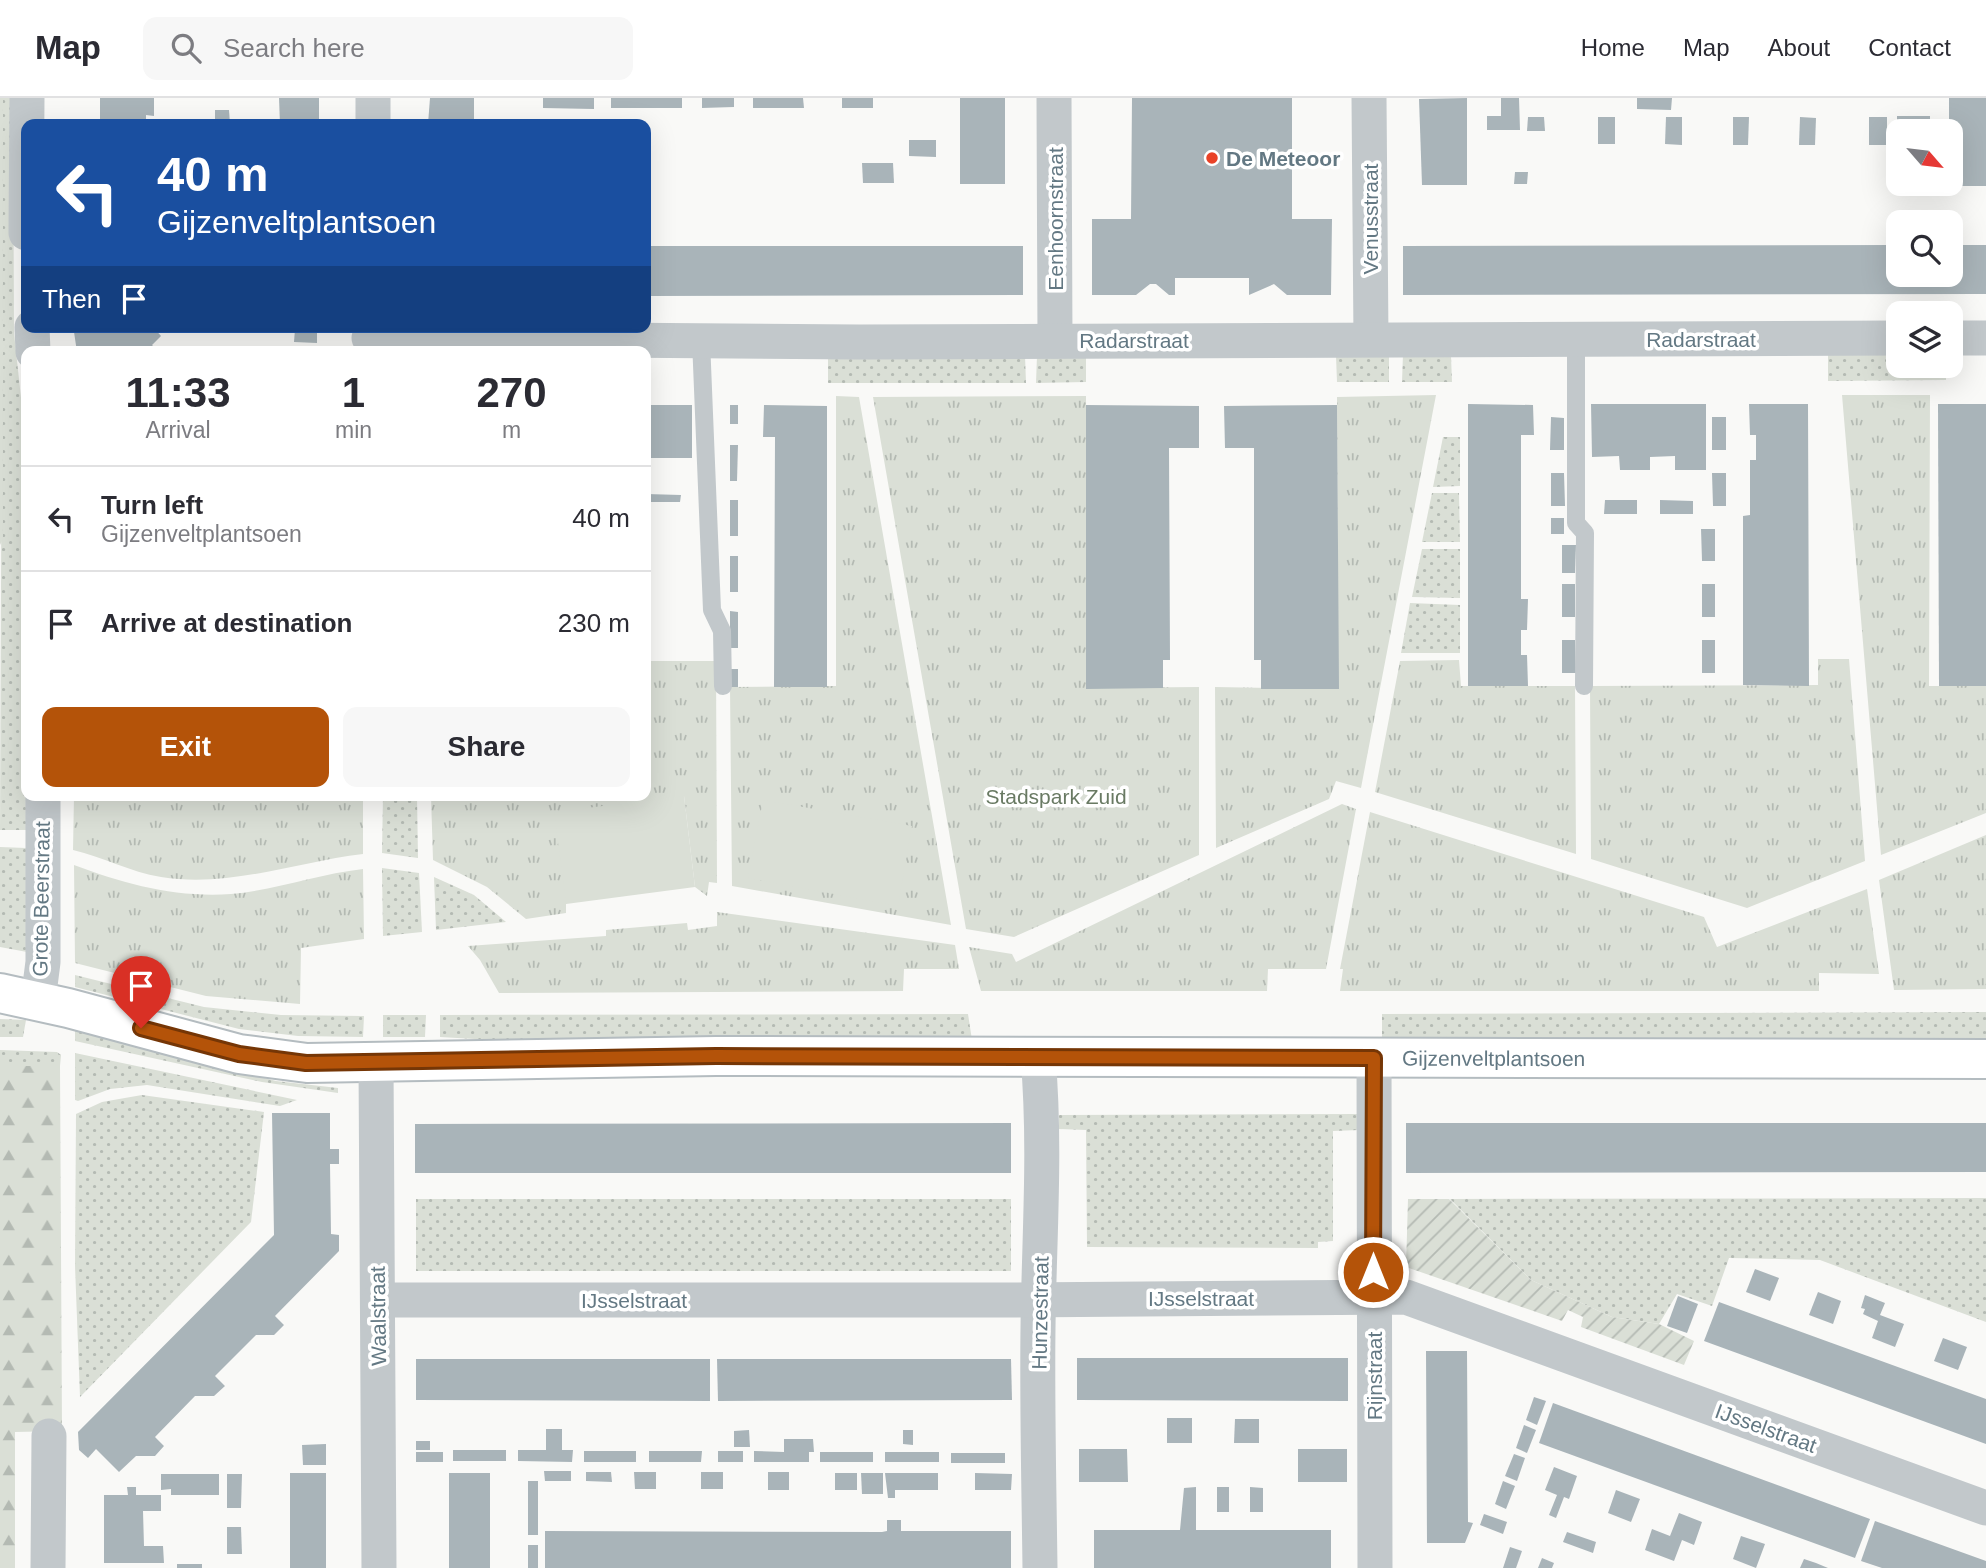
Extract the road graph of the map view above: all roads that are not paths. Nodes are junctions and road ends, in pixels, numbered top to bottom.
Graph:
1 (27, 98) edge
2 (373, 98) edge
3 (1054, 98) edge
4 (1369, 98) edge
5 (27, 119) edge
6 (373, 119) edge
7 (1886, 338) edge
8 (1963, 338) edge
9 (1986, 338) edge
10 (369, 339) edge
11 (1371, 339) junction
12 (1576, 339) junction
13 (701, 340) junction
14 (1055, 341) junction
15 (1584, 686) dead end
16 (723, 687) dead end
17 (43, 801) edge
18 (0, 993) edge
19 (38, 1001) junction
20 (1038, 1057) junction
21 (1374, 1058) junction
22 (1986, 1059) edge
23 (376, 1064) junction
24 (1374, 1298) junction
25 (1039, 1299) junction
26 (379, 1300) junction
27 (49, 1436) dead end
28 (1986, 1508) edge
29 (48, 1568) edge
30 (379, 1568) edge
31 (1040, 1568) edge
32 (1375, 1568) edge

1 - 5 street
2 - 6 street
3 - 14 street, Eenhoornstraat
4 - 11 street, Venusstraat
7 - 12 street, Radarstraat
8 - 9 street
10 - 13 street, Radarstraat
11 - 12 street, Radarstraat
11 - 14 street, Radarstraat
12 - 15 lane
13 - 14 street, Radarstraat
13 - 16 lane
17 - 19 street, Grote Beerstraat
18 - 19 street, Gijzenveltplantsoen
19 - 23 street, Gijzenveltplantsoen
20 - 21 street, Gijzenveltplantsoen
20 - 23 street, Gijzenveltplantsoen
20 - 25 street, Hunzestraat
21 - 22 street, Gijzenveltplantsoen
21 - 24 street, Rijnstraat
23 - 26 street, Waalstraat
24 - 25 street, IJsselstraat
24 - 28 street, IJsselstraat
24 - 32 street, Rijnstraat
25 - 26 street, IJsselstraat
25 - 31 street, Hunzestraat
26 - 30 street, Waalstraat
27 - 29 street

